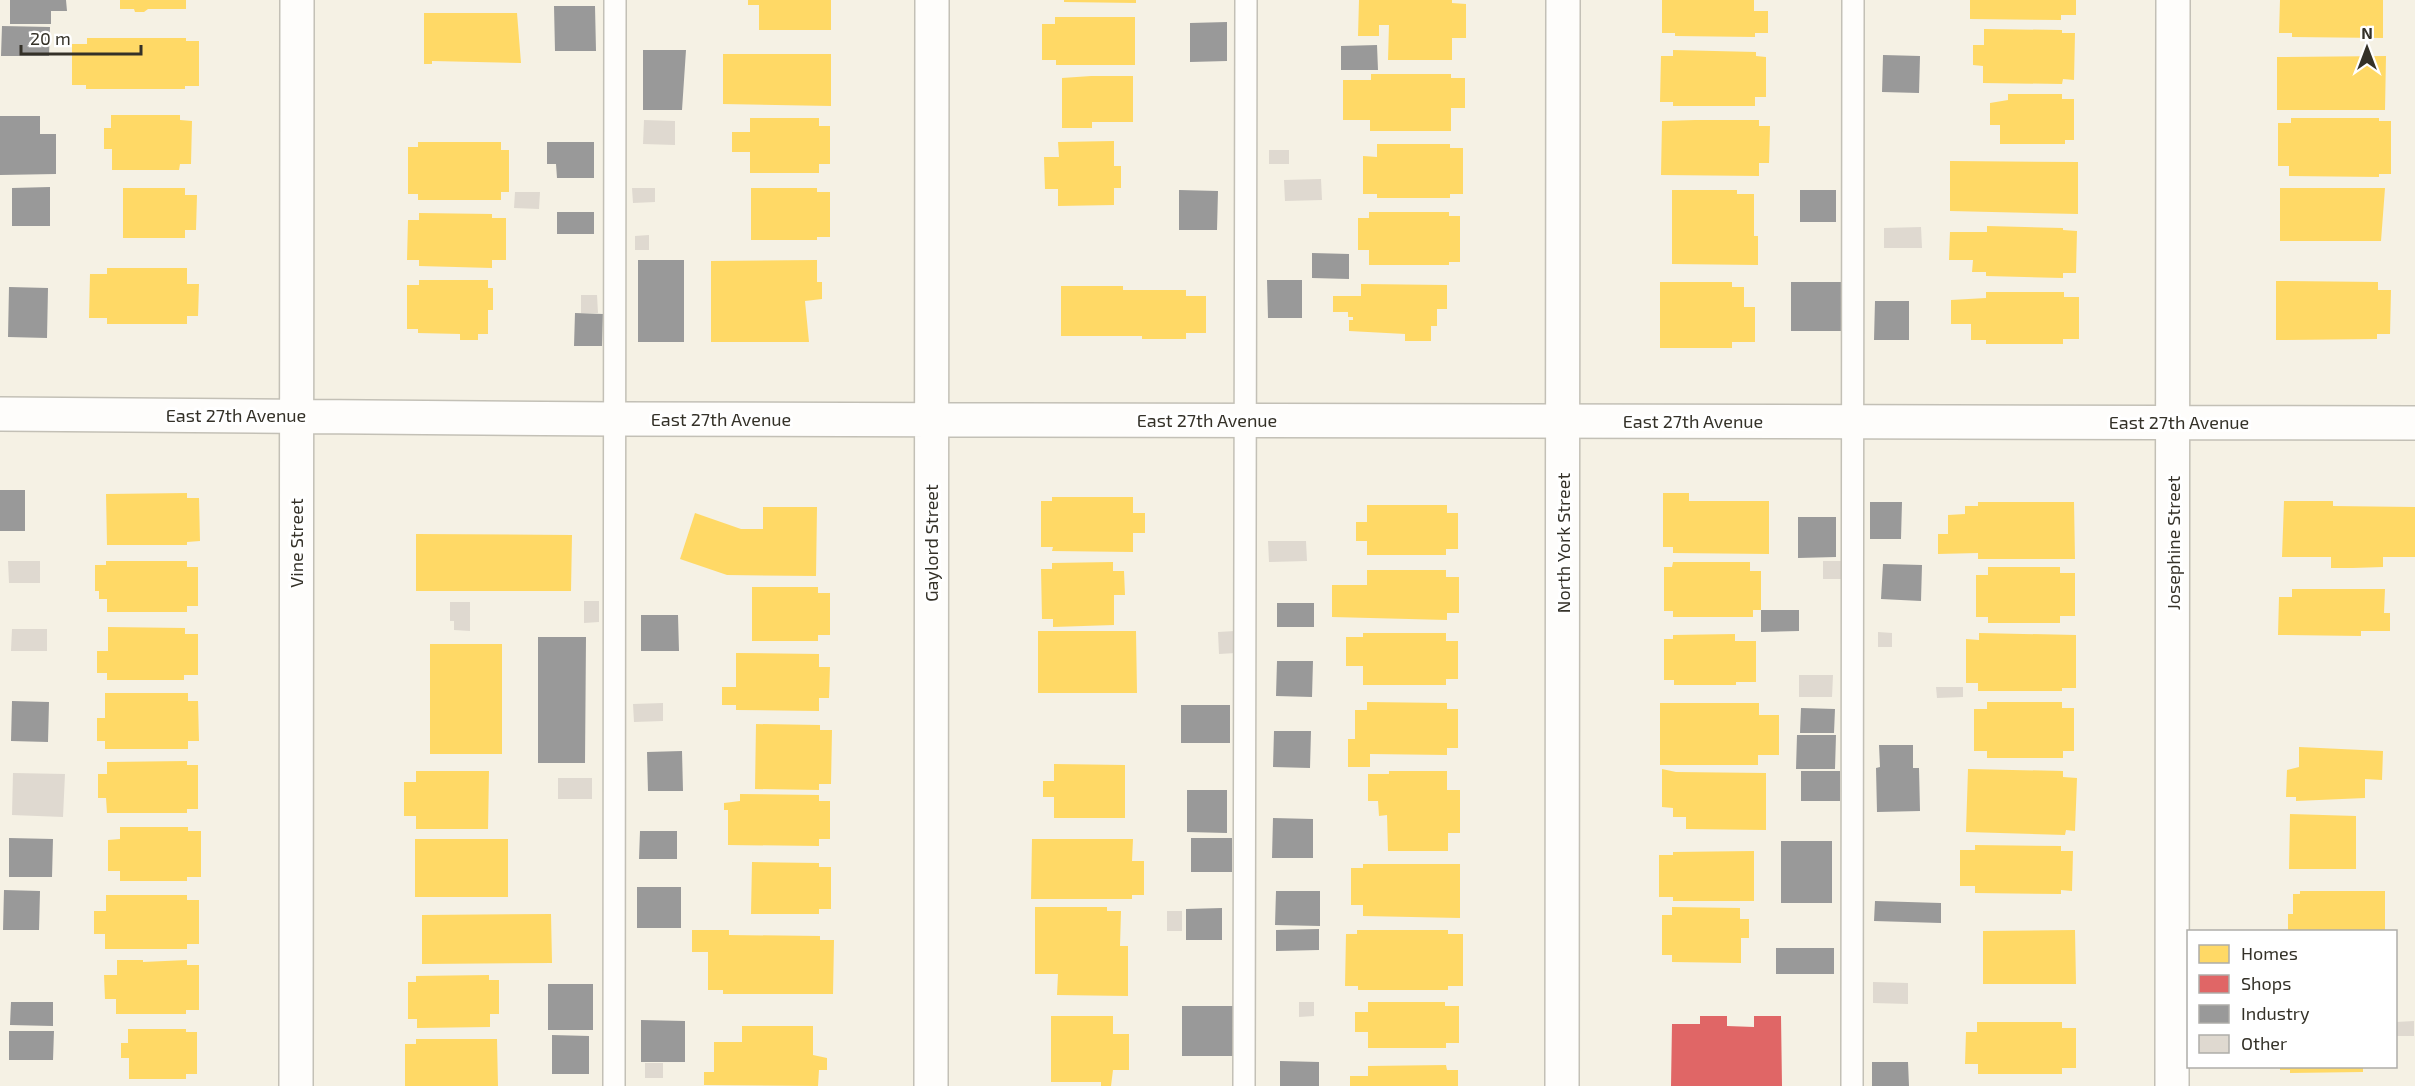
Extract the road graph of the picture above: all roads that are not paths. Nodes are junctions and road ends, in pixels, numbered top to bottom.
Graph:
1 (297, 0) edge
2 (615, 0) edge
3 (932, 0) edge
4 (1246, 0) edge
5 (1563, 0) edge
6 (1853, 0) edge
7 (2173, 0) edge
8 (0, 414) edge
9 (296, 416) junction
10 (615, 419) junction
11 (932, 420) junction
12 (1245, 420) junction
13 (1563, 420) junction
14 (1853, 422) junction
15 (2173, 422) junction
16 (2415, 423) edge
17 (296, 1086) edge
18 (614, 1086) edge
19 (931, 1086) edge
20 (1244, 1086) edge
21 (1562, 1086) edge
22 (1852, 1086) edge
23 (2172, 1086) edge

1 - 9 street, Vine Street
2 - 10 lane
3 - 11 street, Gaylord Street
4 - 12 lane
5 - 13 street, North York Street
6 - 14 lane
7 - 15 street, Josephine Street
8 - 9 street, East 27th Avenue
9 - 10 street, East 27th Avenue
9 - 17 street, Vine Street
10 - 11 street, East 27th Avenue
10 - 18 lane
11 - 12 street, East 27th Avenue
11 - 19 street, Gaylord Street
12 - 13 street, East 27th Avenue
12 - 20 lane
13 - 14 street, East 27th Avenue
13 - 21 street, North York Street
14 - 15 street, East 27th Avenue
14 - 22 lane
15 - 16 street, East 27th Avenue
15 - 23 street, Josephine Street

